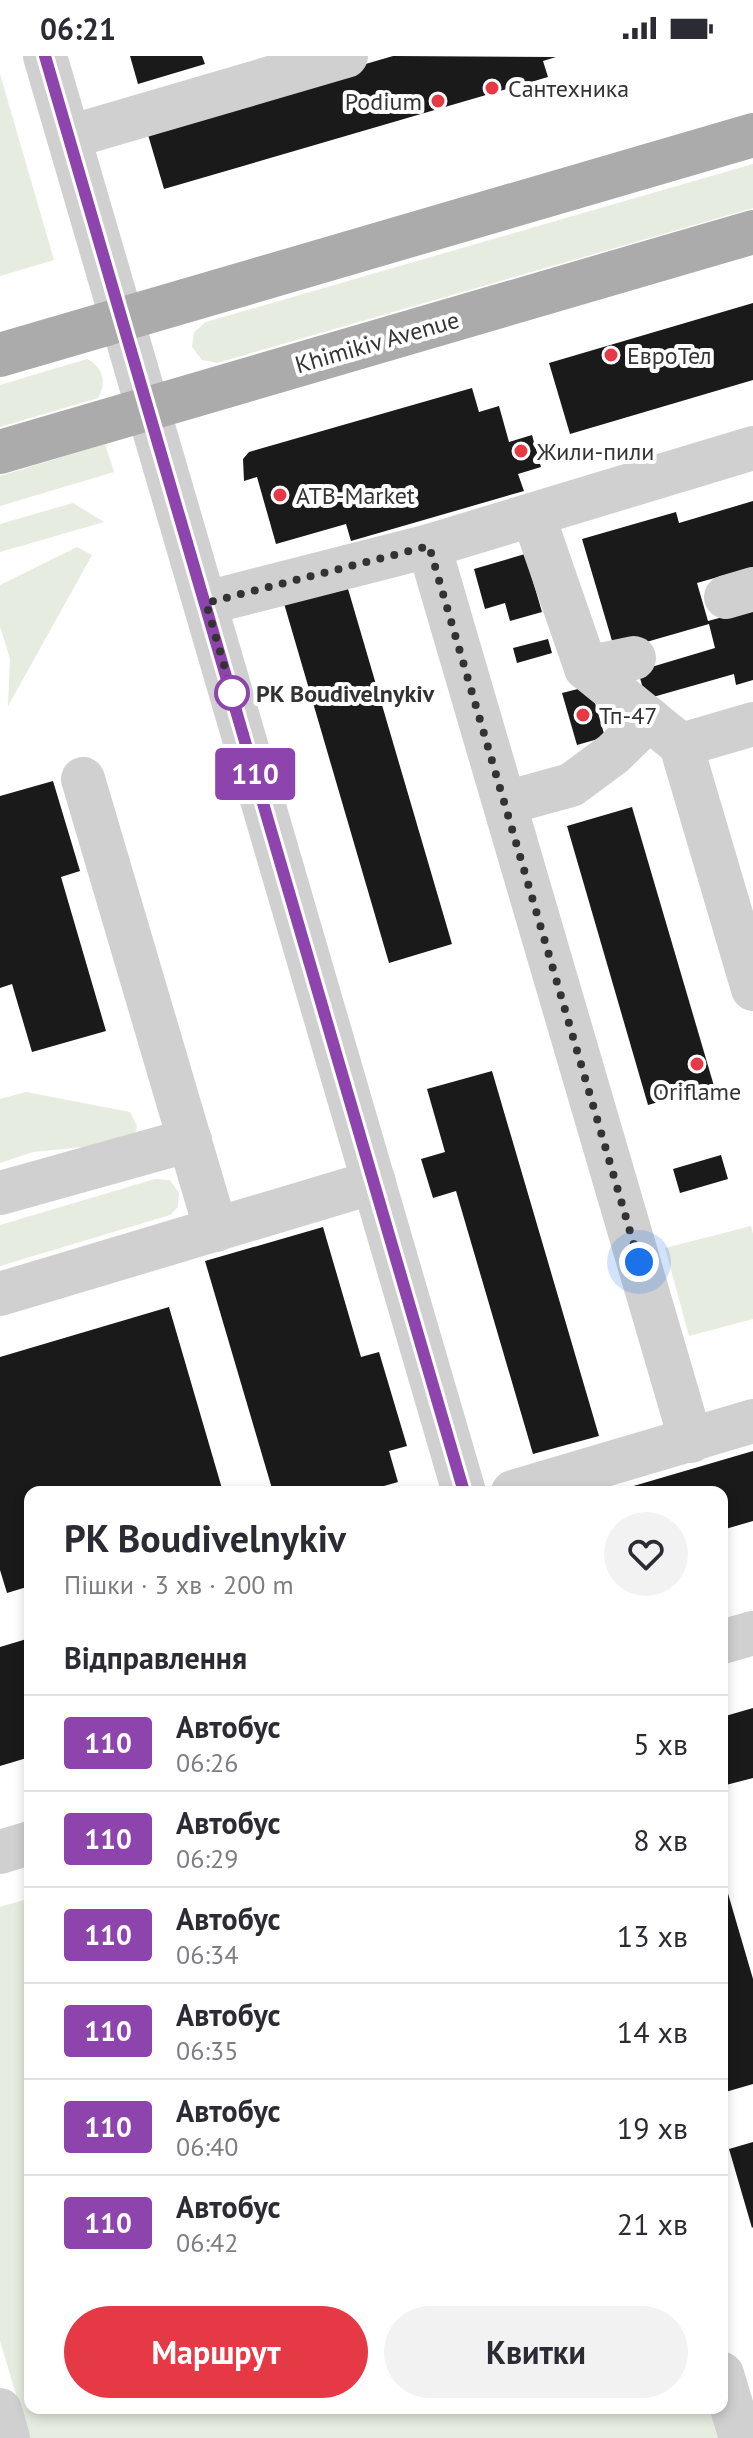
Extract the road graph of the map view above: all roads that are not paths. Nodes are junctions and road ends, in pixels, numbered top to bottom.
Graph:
1 (45, 56) edge
2 (346, 56) edge
3 (260, 68) edge
4 (753, 135) edge
5 (69, 137) junction
6 (753, 232) edge
7 (121, 319) junction
8 (0, 355) edge
9 (147, 409) junction
10 (753, 448) edge
11 (0, 452) edge
12 (533, 515) junction
13 (429, 546) junction
14 (206, 603) junction
15 (634, 658) dead end
16 (586, 668) junction
17 (753, 724) edge
18 (665, 732) junction
19 (83, 779) dead end
20 (505, 803) junction
21 (752, 979) edge
22 (190, 1140) junction
23 (374, 1182) junction
24 (0, 1193) edge
25 (216, 1230) junction
26 (0, 1294) edge
27 (753, 1421) edge
28 (691, 1441) junction
29 (462, 1486) edge
30 (534, 1486) edge
31 (753, 1633) edge
32 (728, 1640) edge
33 (24, 1845) edge
34 (0, 1852) edge
35 (728, 2394) edge
36 (0, 2410) edge
37 (8, 2438) edge
38 (741, 2438) edge

1 - 5 street
2 - 3 street
3 - 5 street
4 - 7 main road
5 - 7 street
6 - 9 main road, Khimikiv Avenue
7 - 8 main road
7 - 9 street
9 - 11 main road, Khimikiv Avenue
9 - 14 street
10 - 12 street
12 - 13 street
12 - 16 street
13 - 14 street
13 - 20 street
14 - 23 street
15 - 16 street
16 - 18 street
17 - 18 street
18 - 20 street
18 - 21 street
19 - 22 street
20 - 28 street
22 - 24 street
22 - 25 street
23 - 25 street
23 - 29 street
25 - 26 street
27 - 28 street
28 - 30 street
31 - 32 street
33 - 34 street
35 - 38 street
36 - 37 street

